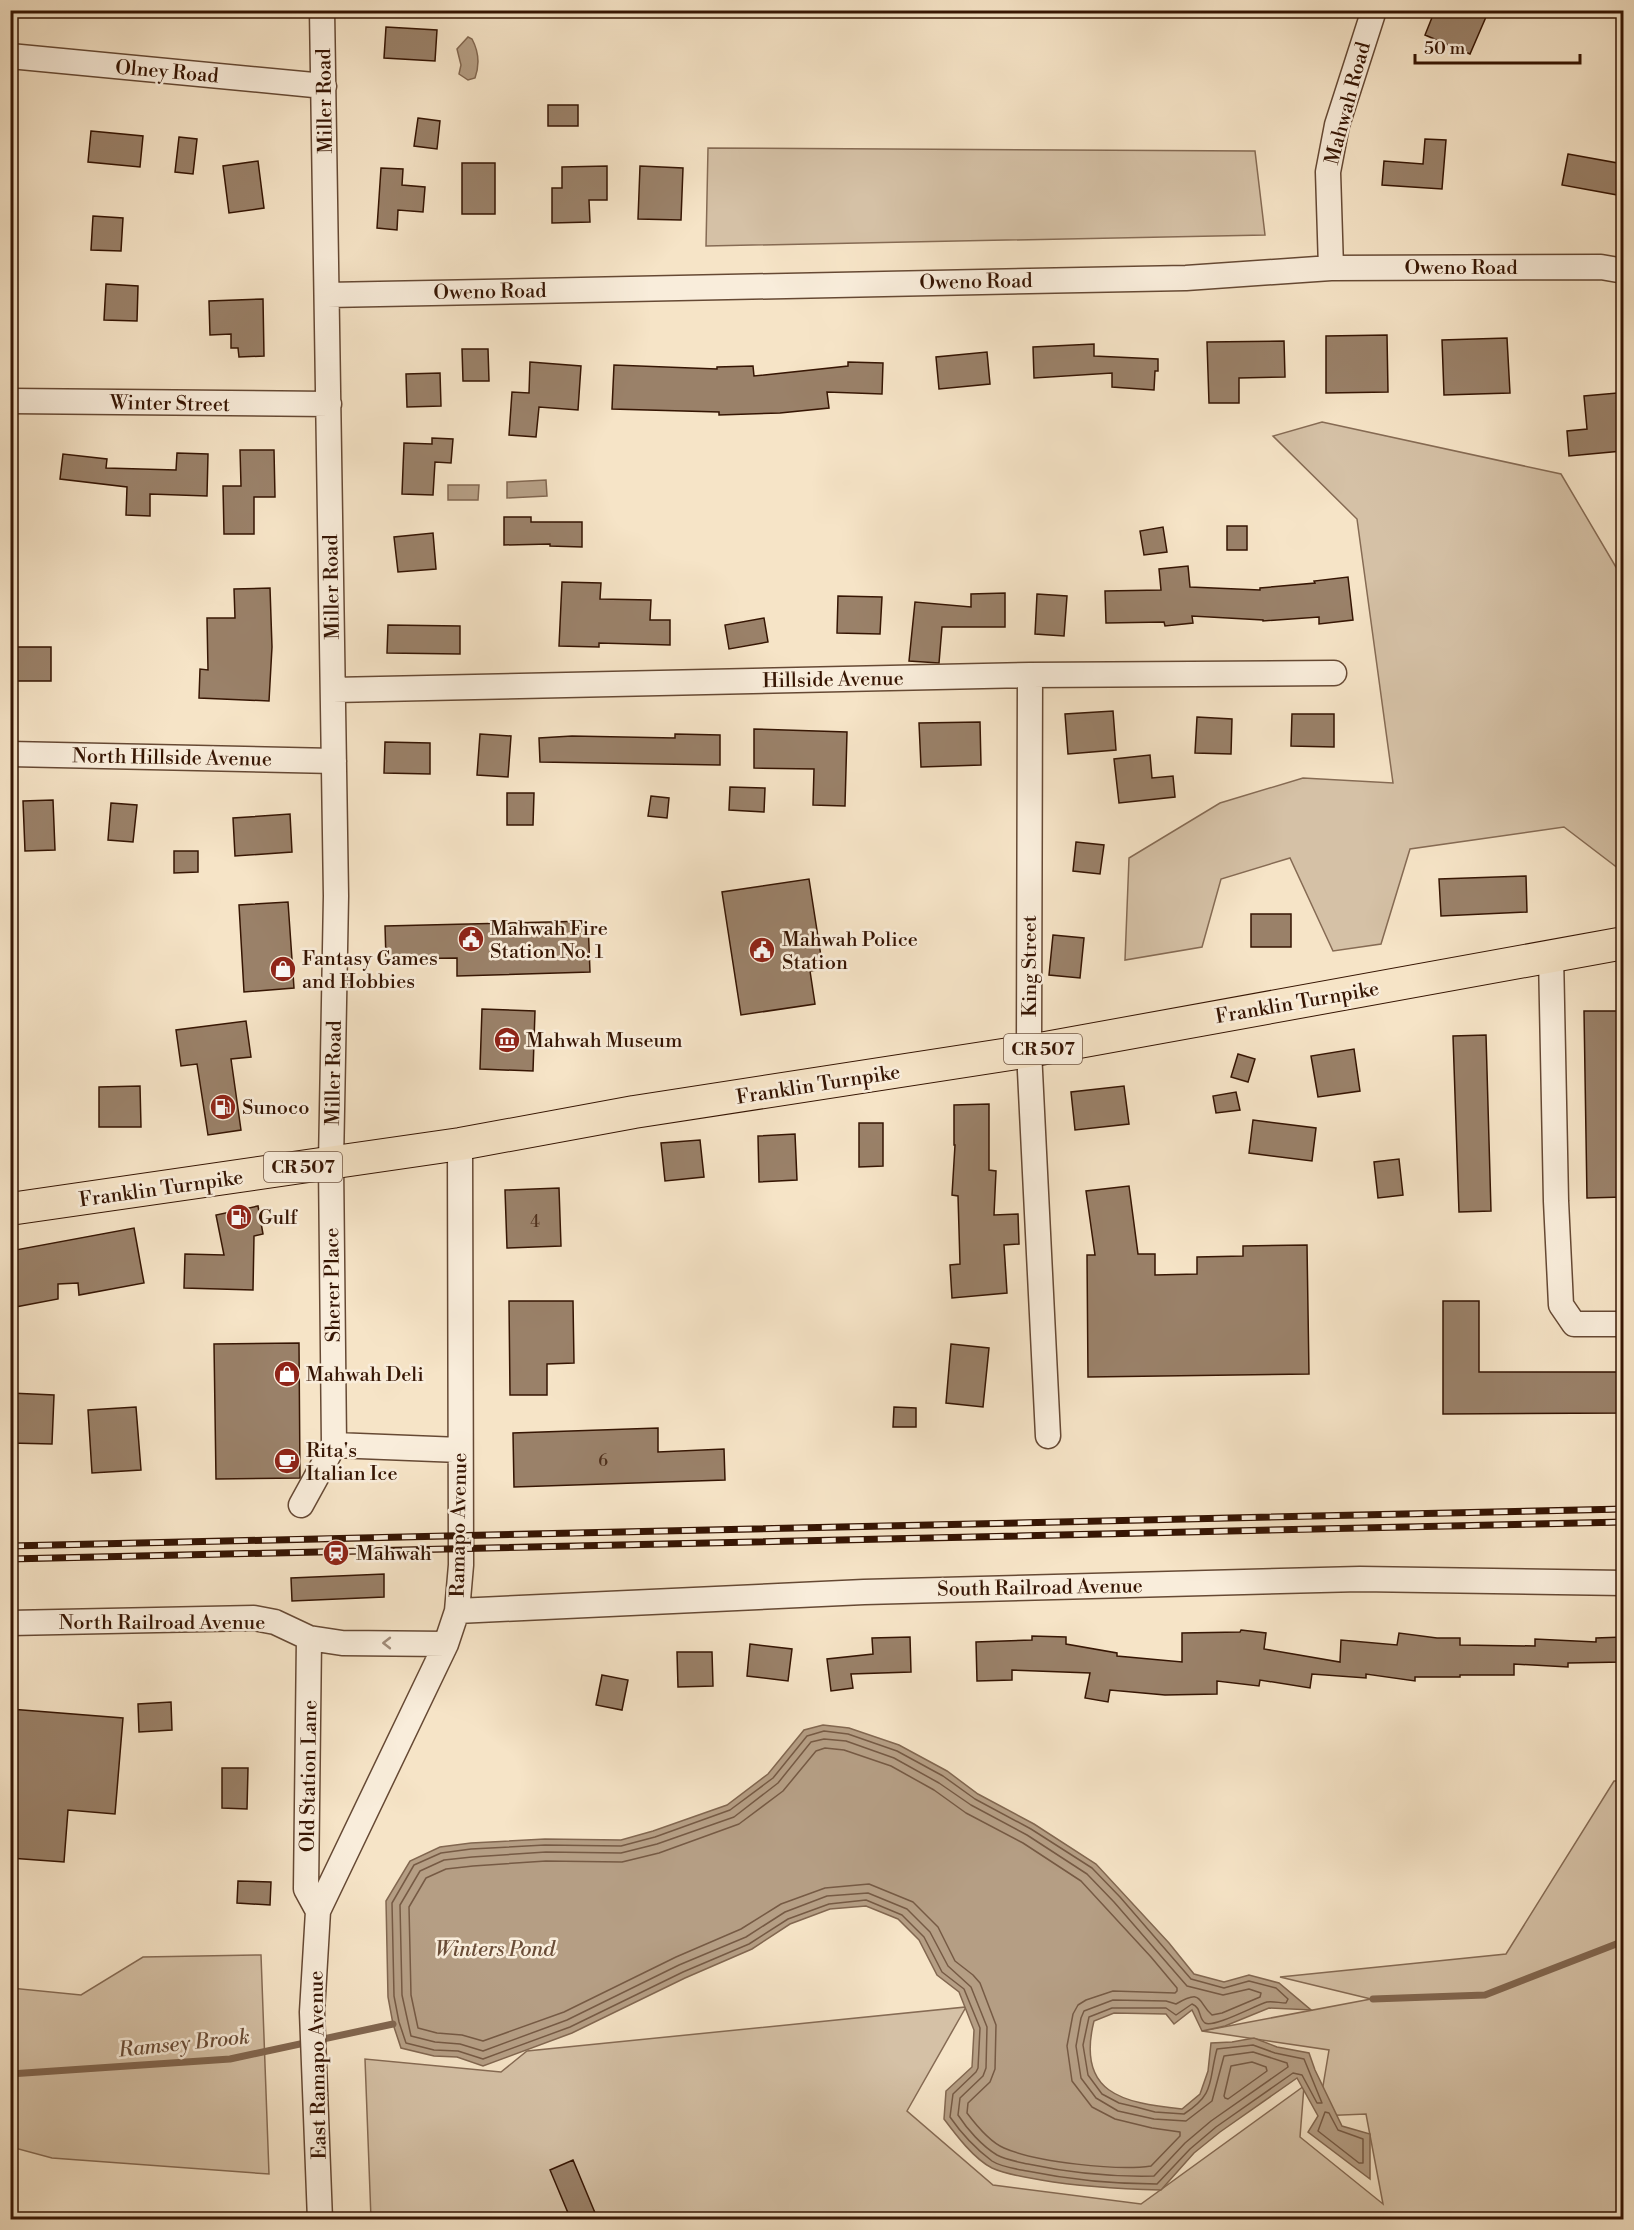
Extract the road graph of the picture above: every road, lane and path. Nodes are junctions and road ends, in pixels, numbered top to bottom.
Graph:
1 (322, 10) edge
2 (1374, 10) edge
3 (10, 56) edge
4 (324, 86) junction
5 (1331, 268) junction
6 (1623, 271) edge
7 (327, 295) junction
8 (10, 401) edge
9 (329, 404) junction
10 (1334, 674) dead end
11 (1030, 675) junction
12 (333, 690) junction
13 (10, 754) edge
14 (334, 761) junction
15 (1623, 943) edge
16 (1551, 955) junction
17 (1029, 1051) junction
18 (460, 1144) junction
19 (331, 1164) junction
20 (10, 1209) edge
21 (1623, 1324) edge
22 (1048, 1436) dead end
23 (334, 1445) junction
24 (460, 1450) junction
25 (302, 1505) dead end
26 (1623, 1583) edge
27 (457, 1611) junction
28 (10, 1623) edge
29 (309, 1638) junction
30 (446, 1644) junction
31 (318, 1911) junction
32 (320, 2220) edge

1 - 4 street, Miller Road
2 - 5 street, Mahwah Road
3 - 4 street, Olney Road
4 - 7 street, Miller Road
5 - 6 street, Oweno Road
5 - 7 street, Oweno Road
7 - 9 street, Miller Road
8 - 9 street, Winter Street
9 - 12 street, Miller Road
10 - 11 street, Hillside Avenue
11 - 12 street, Hillside Avenue
11 - 17 street, King Street
12 - 14 street, Miller Road
13 - 14 street, North Hillside Avenue
14 - 19 street, Miller Road
15 - 16 main road, Franklin Turnpike / CR 507
16 - 17 main road, Franklin Turnpike / CR 507
16 - 21 street
17 - 18 main road, Franklin Turnpike / CR 507
17 - 22 street, King Street
18 - 19 main road, Franklin Turnpike / CR 507
18 - 24 street, Ramapo Avenue
19 - 20 main road, Franklin Turnpike / CR 507
19 - 23 street, Sherer Place
23 - 24 street
23 - 25 street, Sherer Place
24 - 27 street, Ramapo Avenue
26 - 27 street, South Railroad Avenue
27 - 30 street, Ramapo Avenue
28 - 29 street, North Railroad Avenue
30 -> 29 street
29 - 31 street, Old Station Lane
30 - 31 street, Ramapo Avenue
31 - 32 street, East Ramapo Avenue

